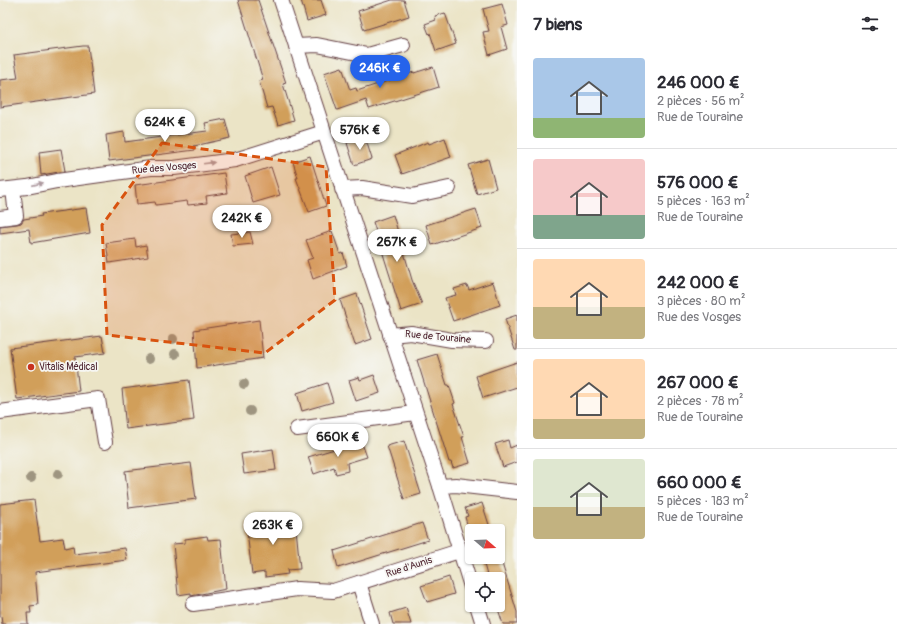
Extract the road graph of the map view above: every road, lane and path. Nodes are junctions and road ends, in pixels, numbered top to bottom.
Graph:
1 (281, 0) edge
2 (403, 45) dead end
3 (296, 46) junction
4 (324, 132) junction
5 (449, 188) dead end
6 (7, 189) edge
7 (342, 189) junction
8 (0, 218) edge
9 (390, 335) junction
10 (486, 341) dead end
11 (0, 412) edge
12 (415, 413) junction
13 (297, 429) dead end
14 (105, 442) dead end
15 (440, 486) junction
16 (517, 492) edge
17 (459, 551) junction
18 (466, 572) edge
19 (359, 583) junction
20 (193, 604) dead end
21 (479, 612) edge
22 (372, 624) edge
23 (483, 624) edge

1 - 3 street, Rue de Touraine
2 - 3 street
3 - 4 street, Rue de Touraine
6 -> 4 street, Rue des Vosges
4 - 7 street, Rue de Touraine
5 - 7 street
6 - 8 street
7 - 9 street, Rue de Touraine
9 - 10 street, Rue de Touraine
9 - 12 street, Rue de Touraine
11 - 14 street
12 - 13 street
12 - 15 street, Rue de Touraine
15 - 16 street
15 - 17 street, Rue de Touraine
17 - 18 street, Rue de Touraine
17 - 19 street, Rue d'Aunis
19 - 20 street, Rue d'Aunis
19 - 22 street
21 - 23 street

